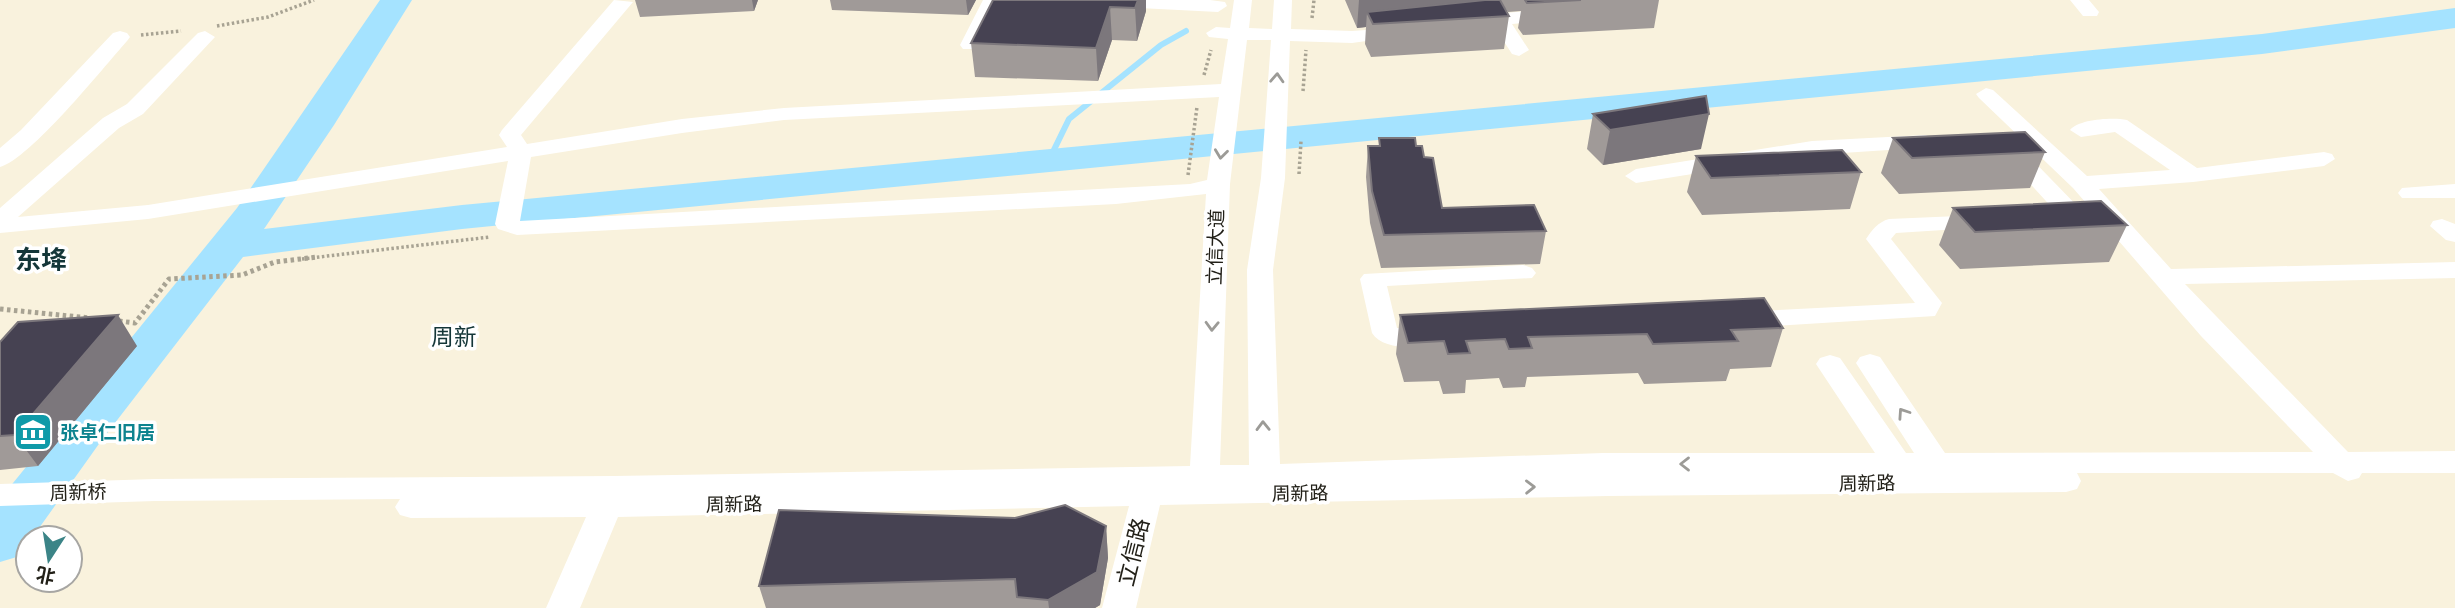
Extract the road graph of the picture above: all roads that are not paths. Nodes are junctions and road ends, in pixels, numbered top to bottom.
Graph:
1 (623, 0) edge
2 (992, 0) edge
3 (1100, 0) edge
4 (1243, 0) edge
5 (1283, 0) edge
6 (1488, 0) edge
7 (1169, 2) edge
8 (1218, 6) dead end
9 (1568, 13) edge
10 (1500, 19) junction
11 (1459, 24) edge
12 (1419, 29) edge
13 (1216, 33) road end
14 (1238, 35) junction
15 (1279, 36) junction
16 (120, 37) dead end
17 (205, 37) dead end
18 (970, 45) edge
19 (1519, 50) dead end
20 (1230, 90) junction
21 (1986, 94) dead end
22 (2081, 130) dead end
23 (1985, 139) edge
24 (1945, 141) edge
25 (521, 152) junction
26 (2324, 159) dead end
27 (0, 160) edge
28 (2193, 175) junction
29 (1636, 176) dead end
30 (2081, 183) junction
31 (1218, 184) junction
32 (2455, 191) edge
33 (2410, 193) dead end
34 (3, 216) edge
35 (2035, 220) edge
36 (2009, 221) edge
37 (2455, 225) edge
38 (2455, 235) edge
39 (2455, 270) edge
40 (1523, 273) dead end
41 (2163, 277) junction
42 (1718, 321) edge
43 (1454, 335) edge
44 (1870, 363) dead end
45 (1830, 364) dead end
46 (2455, 462) edge
47 (1898, 464) junction
48 (1937, 464) junction
49 (2349, 471) junction
50 (2455, 477) edge
51 (1265, 484) junction
52 (1205, 485) junction
53 (0, 495) edge
54 (1147, 496) junction
55 (151, 499) junction
56 (607, 506) junction
57 (0, 512) edge
58 (563, 608) edge
59 (1119, 608) edge

1 - 25 street
2 - 18 street
3 - 7 street
4 - 14 street, 立信大道
5 - 15 street
6 - 10 street
7 - 8 street
9 - 10 street
10 - 11 street
10 - 19 street
12 - 15 street
13 - 14 street
14 - 15 street
14 - 20 street, 立信大道
51 -> 15 street
16 - 27 street
17 - 34 street
20 - 25 street
20 -> 31 street, 立信大道
21 - 30 street
22 - 28 street
23 - 35 street
24 - 29 street
25 - 31 street
25 - 34 street
26 - 28 street
28 - 30 street
30 - 41 street
31 -> 52 street, 立信大道
32 - 33 street
36 - 42 street
37 - 38 street
39 - 41 street
40 - 43 street
41 - 49 street
48 -> 44 street
45 - 47 street
46 - 49 street, 周新路
47 - 48 street, 周新路
47 -> 51 street, 周新路
48 - 49 street, 周新路
49 - 50 street, 周新路
51 -> 49 street, 周新路
51 - 52 street, 周新路
52 - 54 street, 周新路
52 - 55 street, 周新路
53 - 55 street, 周新桥
54 - 56 street, 周新路
54 - 59 street, 立信路
55 - 56 street, 周新路
55 - 57 street, 周新桥
56 - 58 street

